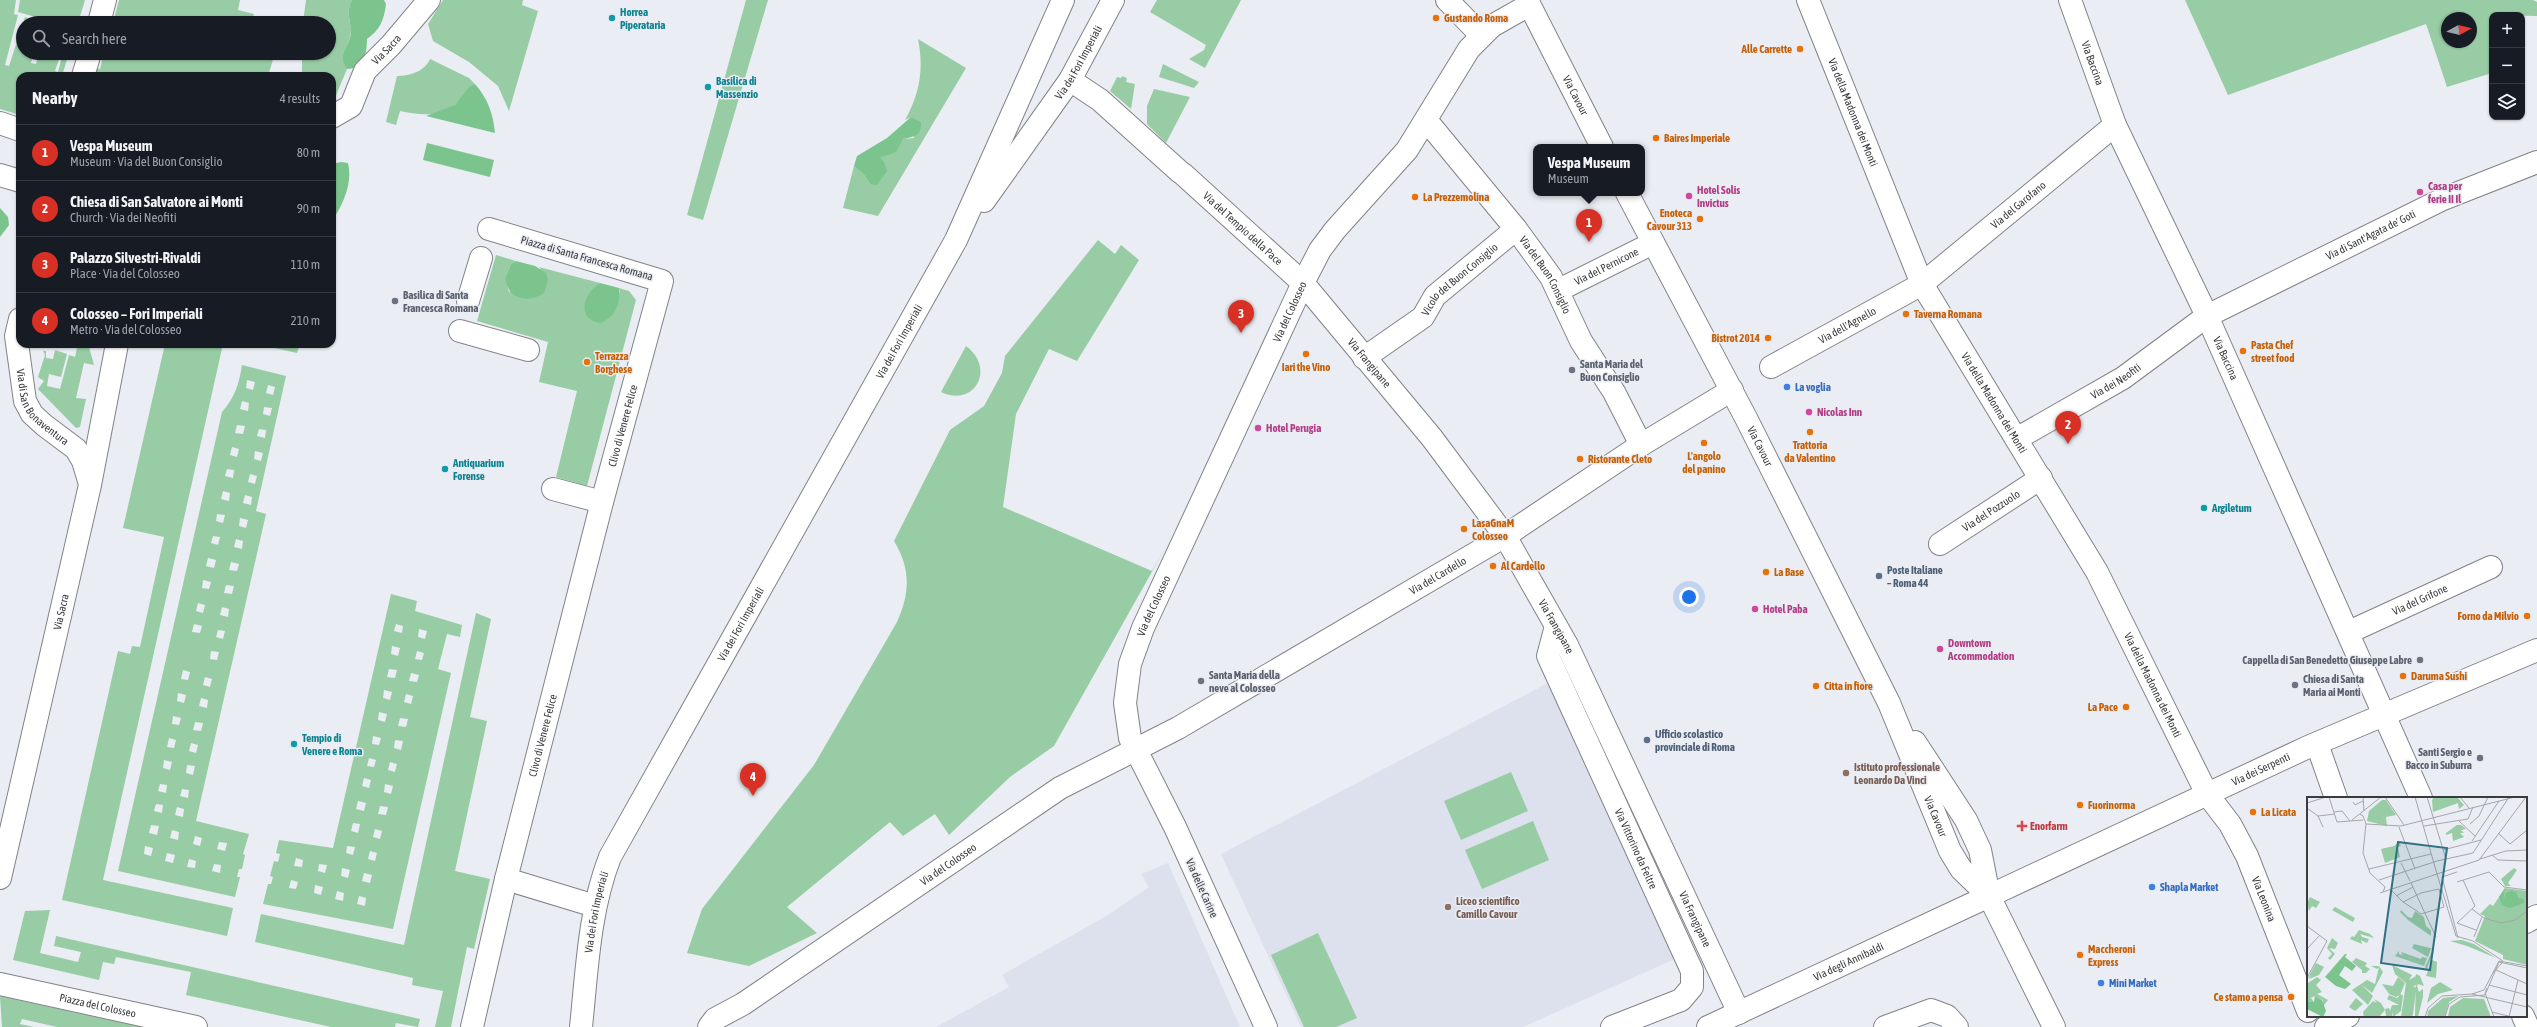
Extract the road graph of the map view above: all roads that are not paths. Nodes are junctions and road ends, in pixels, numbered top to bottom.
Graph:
1 (105, 0) edge
2 (429, 0) edge
3 (1063, 0) edge
4 (1113, 0) edge
5 (1447, 0) edge
6 (1808, 0) edge
7 (2070, 0) edge
8 (1528, 2) edge
9 (101, 16) edge
10 (1481, 35) junction
11 (88, 60) edge
12 (85, 72) edge
13 (1070, 80) junction
14 (336, 115) edge
15 (1426, 120) junction
16 (0, 123) edge
17 (2115, 125) junction
18 (16, 129) edge
19 (1600, 144) edge
20 (2537, 162) edge
21 (0, 176) edge
22 (16, 180) edge
23 (1629, 196) edge
24 (1516, 229) junction
25 (489, 230) dead end
26 (956, 240) junction
27 (1653, 243) junction
28 (481, 258) dead end
29 (1303, 283) junction
30 (1922, 284) junction
31 (1559, 290) junction
32 (468, 302) dead end
33 (2207, 316) junction
34 (460, 331) dead end
35 (18, 348) edge
36 (116, 348) edge
37 (528, 350) dead end
38 (1364, 358) junction
39 (1771, 367) dead end
40 (637, 372) joint
41 (1732, 390) junction
42 (2018, 438) junction
43 (1642, 446) junction
44 (2041, 478) junction
45 (90, 485) junction
46 (553, 489) dead end
47 (602, 502) junction
48 (1505, 536) junction
49 (1940, 544) dead end
50 (2491, 567) dead end
51 (1556, 626) junction
52 (2349, 632) junction
53 (2537, 650) edge
54 (2386, 714) junction
55 (2316, 744) junction
56 (1136, 750) junction
57 (2207, 794) junction
58 (2336, 797) edge
59 (2421, 797) edge
60 (0, 878) edge
61 (506, 879) junction
62 (1990, 896) junction
63 (595, 906) junction
64 (2537, 916) edge
65 (2527, 921) edge
66 (0, 984) edge
67 (2307, 1008) edge
68 (1739, 1013) junction
69 (2310, 1017) edge
70 (2346, 1017) edge
71 (2523, 1017) edge
72 (196, 1027) edge
73 (472, 1027) edge
74 (581, 1027) edge
75 (709, 1027) edge
76 (1266, 1027) edge
77 (1612, 1027) edge
78 (1708, 1027) edge
79 (1885, 1027) edge
80 (1957, 1027) edge
81 (2054, 1027) edge
82 (2314, 1027) edge
83 (2326, 1027) edge
84 (2528, 1027) edge

1 - 9 street
2 - 14 street, Via Sacra
3 - 26 street, Via dei Fori Imperiali
4 - 13 street, Via dei Fori Imperiali
5 - 10 street
6 - 30 street, Via della Madonna dei Monti
7 - 17 street, Via Baccina
8 - 10 street, Via del Colosseo
8 - 19 street, Via Cavour
10 - 15 street, Via del Colosseo
11 - 12 street
13 - 26 street, Via dei Fori Imperiali
13 - 29 street, Via del Tempio della Pace
15 - 24 street, Via del Buon Consiglio
15 - 29 street, Via del Colosseo
16 - 18 street
17 - 30 street, Via del Garofano
17 - 33 street, Via Baccina
20 - 33 street, Via di Sant'Agata de' Goti
21 - 22 street
23 - 27 street, Via Cavour
24 - 31 street, Via del Buon Consiglio
24 - 38 street, Vicolo del Buon Consiglio
25 - 40 street, Piazza di Santa Francesca Romana
26 - 63 street, Via dei Fori Imperiali
27 - 31 street, Via del Pernicone
27 - 41 street, Via Cavour
28 - 32 street
29 - 38 street, Via Frangipane
29 - 56 street, Via del Colosseo
30 - 39 street, Via dell'Agnello
30 - 42 street, Via della Madonna dei Monti
31 - 43 street, Via del Buon Consiglio
33 - 42 street, Via dei Neofiti
33 - 52 street, Via Baccina
34 - 37 street
35 - 45 street, Via di San Bonaventura
36 - 45 street, Via Sacra
38 - 48 street, Via Frangipane
40 - 47 street, Clivo di Venere Felice
41 - 43 street, Via del Cardello
41 - 62 street, Via Cavour
42 - 44 street, Via della Madonna dei Monti
43 - 48 street, Via del Cardello
44 - 49 street, Via del Pozzuolo
44 - 57 street, Via della Madonna dei Monti
45 - 60 street, Via Sacra
46 - 47 street
47 - 61 street, Clivo di Venere Felice
48 - 51 street, Via Frangipane
48 - 56 street, Via del Cardello
50 - 52 street, Via del Grifone
51 - 68 street, Via Frangipane
51 - 77 street, Via Vittorino da Feltre
52 - 54 street, Via Baccina
53 - 54 street, Via dei Serpenti
54 - 55 street, Via dei Serpenti
54 - 59 street, Via Baccina
55 - 57 street, Via dei Serpenti
55 - 58 street
56 - 75 street, Via del Colosseo
56 - 76 street, Via delle Carine
57 - 62 street, Via dei Serpenti
57 - 67 street, Via Leonina
61 - 63 street
61 - 73 street, Clivo di Venere Felice
62 - 68 street, Via degli Annibaldi
62 - 81 street, Via Cavour
63 - 74 street, Via dei Fori Imperiali
64 - 65 street
66 - 72 street, Piazza del Colosseo
68 - 78 street, Via degli Annibaldi
69 - 82 street
70 - 83 street
71 - 84 street
79 - 80 street

